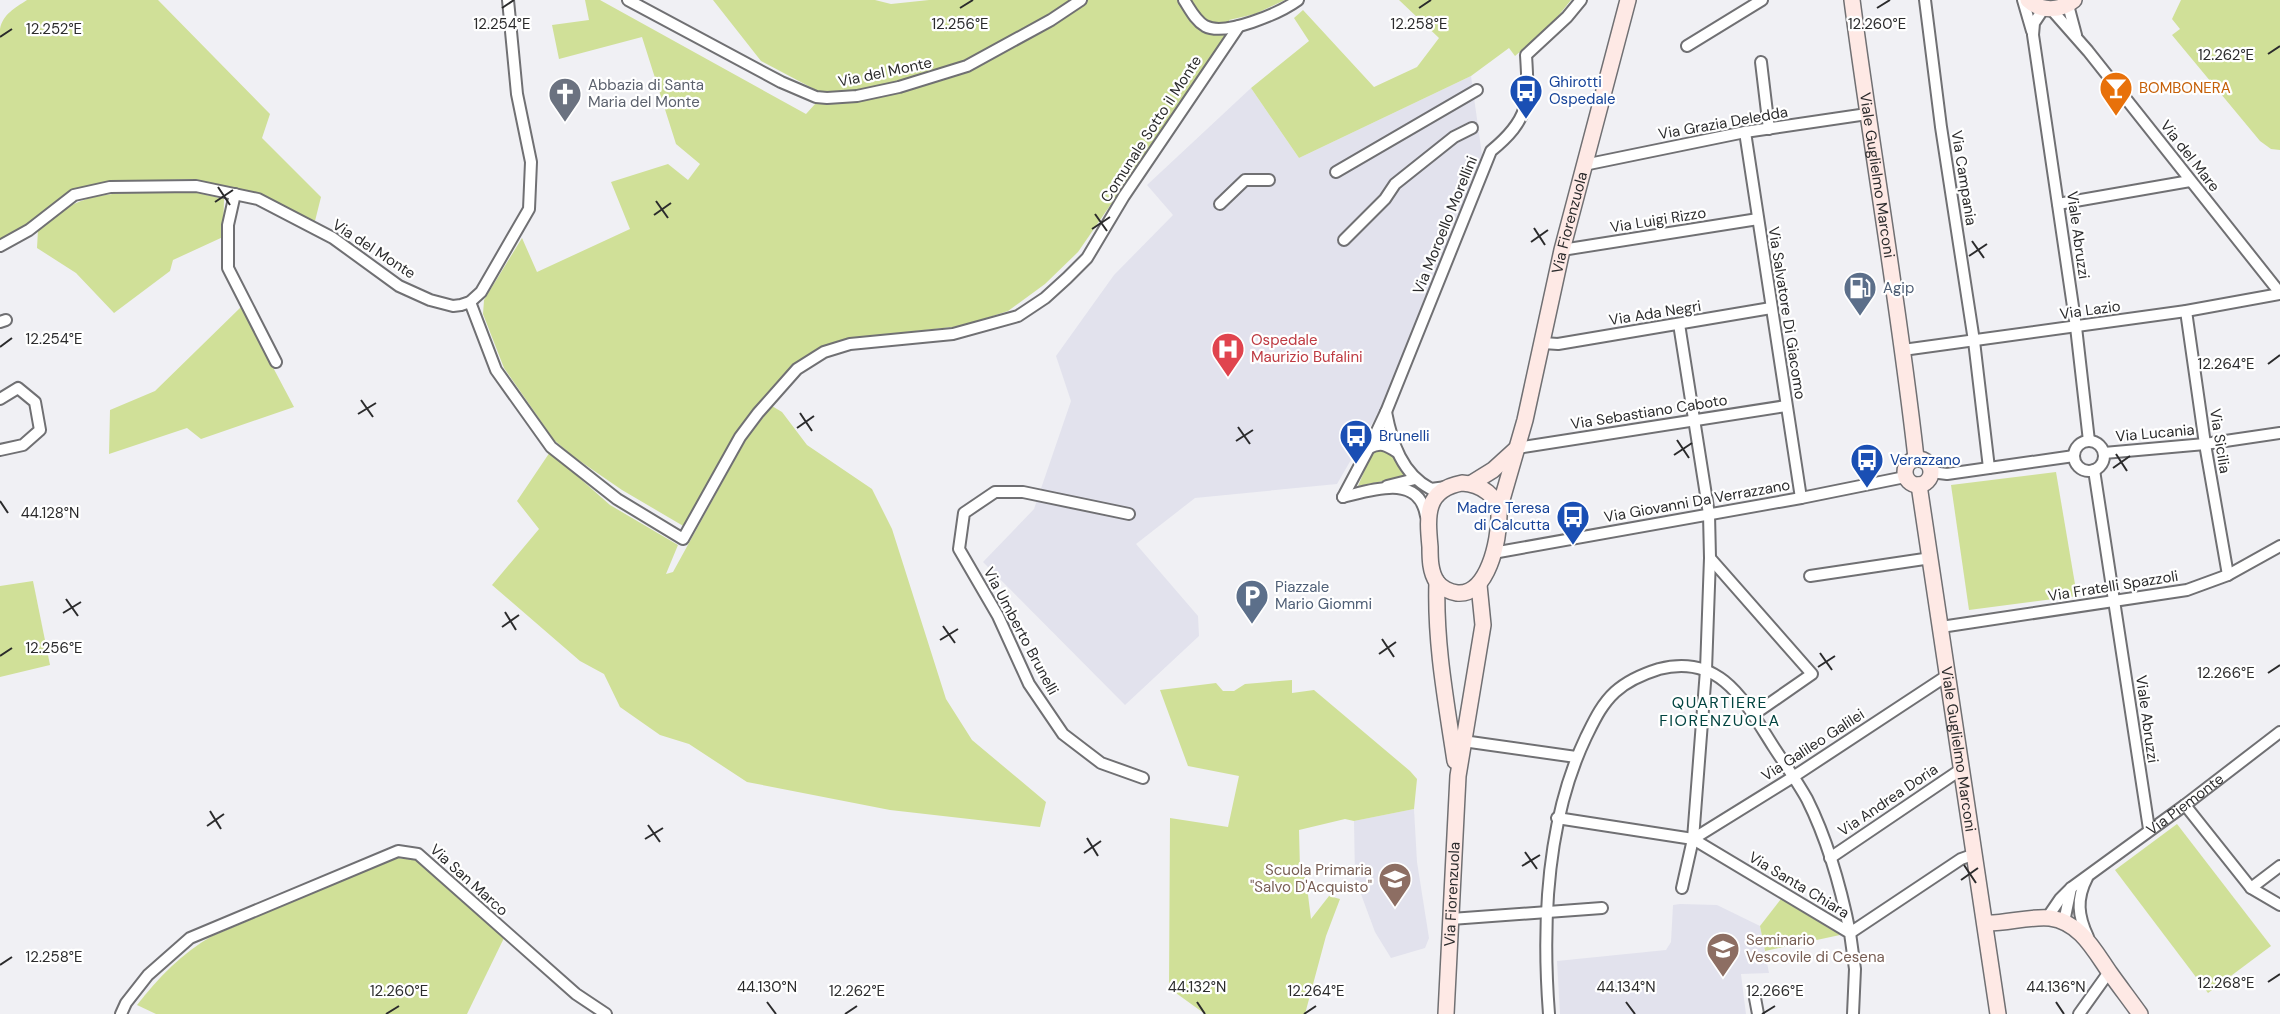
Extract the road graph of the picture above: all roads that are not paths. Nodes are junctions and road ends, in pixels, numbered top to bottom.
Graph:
1 (508, 0) edge
2 (628, 0) edge
3 (1081, 0) edge
4 (1184, 0) edge
5 (1298, 0) edge
6 (1581, 0) edge
7 (1628, 0) edge
8 (1762, 0) edge
9 (1852, 0) edge
10 (1925, 0) edge
11 (2023, 0) edge
12 (2028, 0) edge
13 (2072, 3) edge
14 (2047, 8) junction
15 (1239, 26) junction
16 (2033, 35) junction
17 (2077, 38) junction
18 (1686, 46) dead end
19 (1761, 62) dead end
20 (1477, 90) dead end
21 (1867, 114) junction
22 (1472, 128) dead end
23 (1769, 129) junction
24 (1745, 132) junction
25 (1584, 165) junction
26 (1336, 172) dead end
27 (1269, 180) dead end
28 (2190, 181) junction
29 (235, 194) junction
30 (1220, 204) dead end
31 (2058, 204) junction
32 (1758, 219) junction
33 (1344, 240) dead end
34 (0, 246) edge
35 (1562, 250) junction
36 (2280, 293) edge
37 (470, 302) junction
38 (1771, 308) junction
39 (2186, 311) junction
40 (1679, 324) junction
41 (2076, 327) junction
42 (1974, 341) junction
43 (1543, 343) junction
44 (1903, 350) junction
45 (276, 362) dead end
46 (0, 399) edge
47 (1786, 406) junction
48 (1386, 412) junction
49 (1695, 420) junction
50 (2280, 433) edge
51 (2089, 441) junction
52 (2205, 444) junction
53 (1517, 447) junction
54 (1369, 448) junction
55 (0, 450) edge
56 (1396, 452) junction
57 (2104, 453) junction
58 (2074, 456) junction
59 (1916, 458) junction
60 (1989, 468) junction
61 (2094, 470) junction
62 (1931, 472) junction
63 (1905, 477) junction
64 (1415, 479) junction
65 (1472, 483) junction
66 (1919, 485) junction
67 (1382, 487) junction
68 (1439, 488) junction
69 (1801, 498) junction
70 (1499, 510) junction
71 (1130, 514) dead end
72 (1709, 514) junction
73 (1428, 525) junction
74 (2280, 546) edge
75 (1493, 554) junction
76 (1710, 558) junction
77 (1931, 558) junction
78 (2228, 574) junction
79 (1810, 576) dead end
80 (1437, 582) junction
81 (1479, 585) junction
82 (2116, 602) junction
83 (1941, 627) junction
84 (1706, 673) junction
85 (1948, 675) junction
86 (1753, 715) junction
87 (2280, 732) edge
88 (1463, 741) junction
89 (1576, 757) junction
90 (1963, 768) junction
91 (1458, 776) junction
92 (1793, 777) junction
93 (1143, 778) dead end
94 (2185, 805) junction
95 (1557, 818) junction
96 (2149, 829) junction
97 (1693, 839) junction
98 (1975, 854) junction
99 (1830, 858) junction
100 (2280, 866) edge
101 (2088, 875) junction
102 (1682, 888) dead end
103 (2071, 888) junction
104 (2252, 888) junction
105 (2280, 905) edge
106 (1602, 908) dead end
107 (1548, 912) junction
108 (2042, 918) junction
109 (1451, 919) junction
110 (2064, 922) junction
111 (1984, 923) junction
112 (1850, 933) junction
113 (2092, 947) junction
114 (2109, 972) junction
115 (1755, 998) dead end
116 (121, 1014) edge
117 (606, 1014) edge
118 (1446, 1014) edge
119 (1549, 1014) edge
120 (1758, 1014) edge
121 (1853, 1014) edge
122 (1998, 1014) edge
123 (2079, 1014) edge
124 (2140, 1014) edge

1 - 37 street
2 - 3 street, Via del Monte
4 - 15 street
5 - 15 street
6 - 48 street, Via Moroello Morellini
7 - 25 street, Via Fiorenzuola
8 - 18 street
9 - 21 street, Viale Guglielmo Marconi
10 - 42 street, Via Campania
11 - 16 street, Viale Abruzzi
12 - 14 street
13 - 14 street
13 - 17 street, Via del Mare
14 - 16 street
14 - 17 street, Via del Mare
15 - 37 street, Comunale Sotto il Monte
16 - 31 street, Viale Abruzzi
17 - 28 street, Via del Mare
19 - 23 street
20 - 26 street
21 - 23 street, Via Grazia Deledda
21 - 44 street, Viale Guglielmo Marconi
22 - 33 street
23 - 24 street, Via Grazia Deledda
24 - 25 street, Via Grazia Deledda
24 - 32 street, Via Salvatore Di Giacomo
25 - 35 street, Via Fiorenzuola
27 - 30 street
28 - 31 street
28 - 36 street, Via del Mare
29 - 34 street, Via del Monte
29 - 37 street, Via del Monte
29 - 45 street
31 - 41 street, Viale Abruzzi
32 - 35 street, Via Luigi Rizzo
32 - 38 street, Via Salvatore Di Giacomo
35 - 43 street, Via Fiorenzuola
36 - 39 street, Via Lazio
38 - 40 street, Via Ada Negri
38 - 47 street, Via Salvatore Di Giacomo
39 - 41 street, Via Lazio
39 - 52 street, Via Sicilia
40 - 43 street, Via Ada Negri
40 - 49 street
41 - 42 street, Via Lazio
41 - 51 street, Viale Abruzzi
42 - 44 street, Via Lazio
42 - 60 street, Via Campania
43 - 53 street, Via Fiorenzuola
44 - 59 street, Viale Guglielmo Marconi
46 - 55 street
47 - 49 street, Via Sebastiano Caboto
47 - 69 street, Via Salvatore Di Giacomo
48 - 54 street, Via Moroello Morellini
48 - 56 street
49 - 53 street, Via Sebastiano Caboto
49 - 72 street
50 - 52 street, Via Lucania
51 - 57 street
51 - 58 street
52 - 57 street, Via Lucania
52 - 78 street, Via Sicilia
53 - 65 street
53 - 70 street, Via Fiorenzuola
54 - 56 street
54 - 67 street, Via Moroello Morellini
56 - 64 street
57 - 61 street
58 - 60 street
58 - 61 street
59 - 62 street
59 - 63 street
60 - 62 street
61 - 82 street, Viale Abruzzi
62 - 66 street
63 - 66 street
63 - 69 street, Via Giovanni Da Verrazzano
64 - 67 street
64 - 68 street
65 - 68 street
65 - 70 street
66 - 77 street, Viale Guglielmo Marconi
67 - 73 street
68 - 73 street
69 - 72 street, Via Giovanni Da Verrazzano
70 - 75 street
71 - 93 street, Via Umberto Brunelli
72 - 75 street, Via Giovanni Da Verrazzano
72 - 76 street
73 - 80 street
74 - 78 street, Via Fratelli Spazzoli
75 - 81 street
76 - 84 street
76 - 86 street
77 - 79 street
77 - 83 street, Viale Guglielmo Marconi
78 - 82 street, Via Fratelli Spazzoli
80 - 81 street
80 - 91 street, Via Fiorenzuola
81 - 88 street, Via Fiorenzuola
82 - 83 street, Via Fratelli Spazzoli
82 - 96 street, Viale Abruzzi
83 - 85 street, Viale Guglielmo Marconi
84 - 86 street
84 - 89 street
84 - 97 street
85 - 90 street, Viale Guglielmo Marconi
85 - 92 street, Via Galileo Galilei
86 - 92 street
87 - 94 street, Via Piemonte
88 - 89 street
88 - 91 street, Via Fiorenzuola
89 - 95 street
90 - 98 street, Viale Guglielmo Marconi
90 - 99 street, Via Andrea Doria
91 - 109 street, Via Fiorenzuola
92 - 97 street, Via Galileo Galilei
92 - 99 street
94 - 96 street, Via Piemonte
94 - 104 street
95 - 97 street
95 - 107 street
96 - 101 street, Via Piemonte
97 - 102 street
97 - 112 street, Via Santa Chiara
98 - 111 street, Viale Guglielmo Marconi
98 - 112 street
99 - 112 street
100 - 104 street
101 - 103 street, Via Piemonte
101 - 113 street
103 - 108 street, Via Piemonte
103 - 110 street
104 - 105 street
106 - 107 street
107 - 109 street
107 - 119 street
108 - 110 street
108 - 111 street
109 - 118 street, Via Fiorenzuola
110 - 113 street
111 - 122 street, Viale Guglielmo Marconi
112 - 121 street, Via Santa Chiara
113 - 114 street
114 - 123 street
114 - 124 street
115 - 120 street
116 - 117 street, Via San Marco

